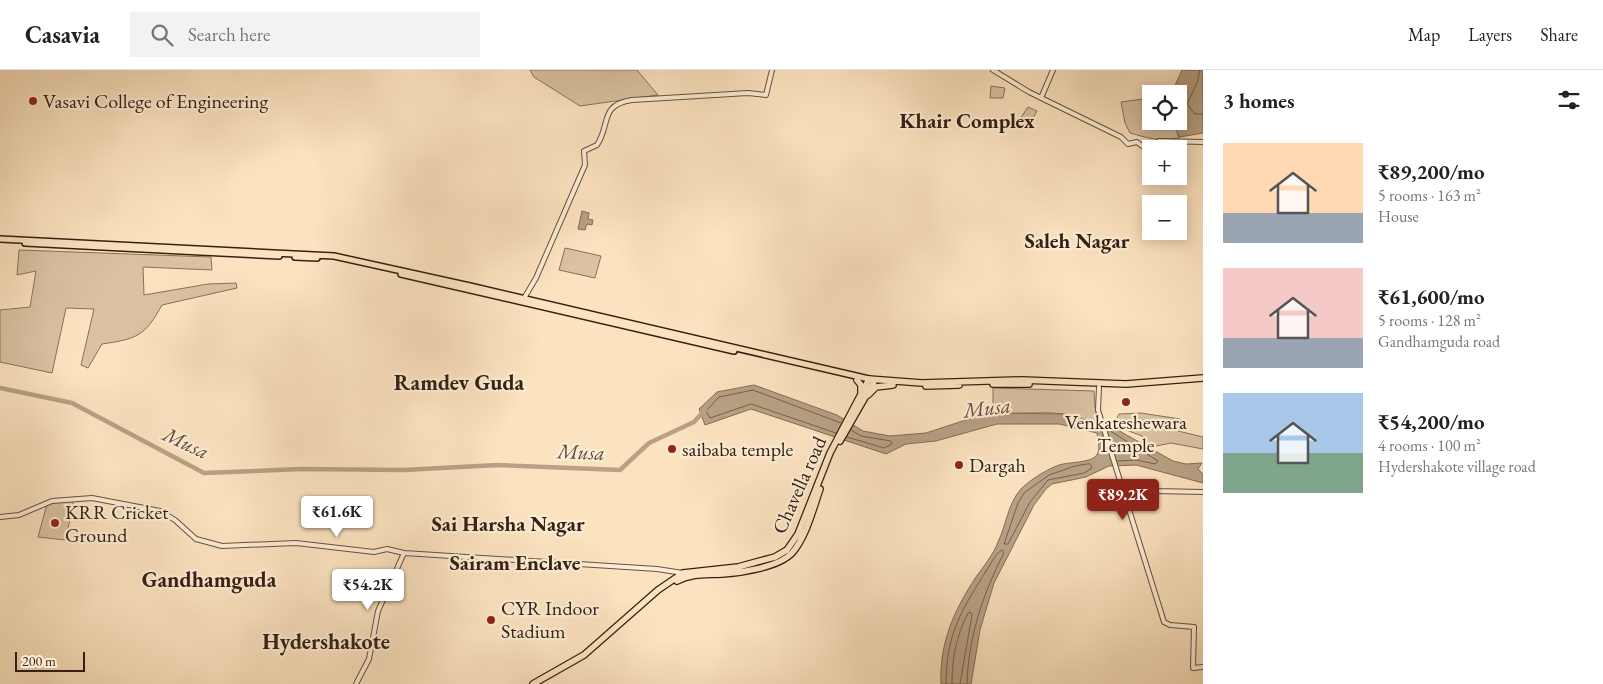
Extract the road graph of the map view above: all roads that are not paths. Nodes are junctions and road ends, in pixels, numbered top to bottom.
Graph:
1 (772, 70) edge
2 (993, 70) edge
3 (1053, 70) edge
4 (1041, 98) junction
5 (1203, 142) edge
6 (0, 241) edge
7 (526, 301) junction
8 (857, 380) junction
9 (1203, 380) edge
10 (870, 383) junction
11 (900, 386) junction
12 (1099, 387) junction
13 (864, 395) junction
14 (856, 408) junction
15 (832, 454) junction
16 (1122, 482) junction
17 (1203, 492) edge
18 (0, 518) edge
19 (404, 553) junction
20 (684, 575) junction
21 (1203, 667) edge
22 (356, 684) edge
23 (533, 684) edge
24 (542, 684) edge

1 - 7 street
2 - 4 street
3 - 4 street
4 - 5 street
6 - 7 main road
7 - 8 main road
7 - 10 main road
8 - 10 main road
8 - 13 highway
9 - 10 highway
9 - 12 highway
10 - 11 highway
10 - 13 highway, Chavella road
11 - 12 highway
11 - 13 highway
12 - 16 street
13 - 14 highway, Chavella road
14 - 15 highway, Chavella road
14 - 15 highway, Chavella road
15 - 20 highway, Chavella road
16 - 17 street
16 - 21 street
18 - 19 street
19 - 20 street
19 - 22 street
20 - 23 highway, Chavella road
20 - 24 highway, Chavella road

